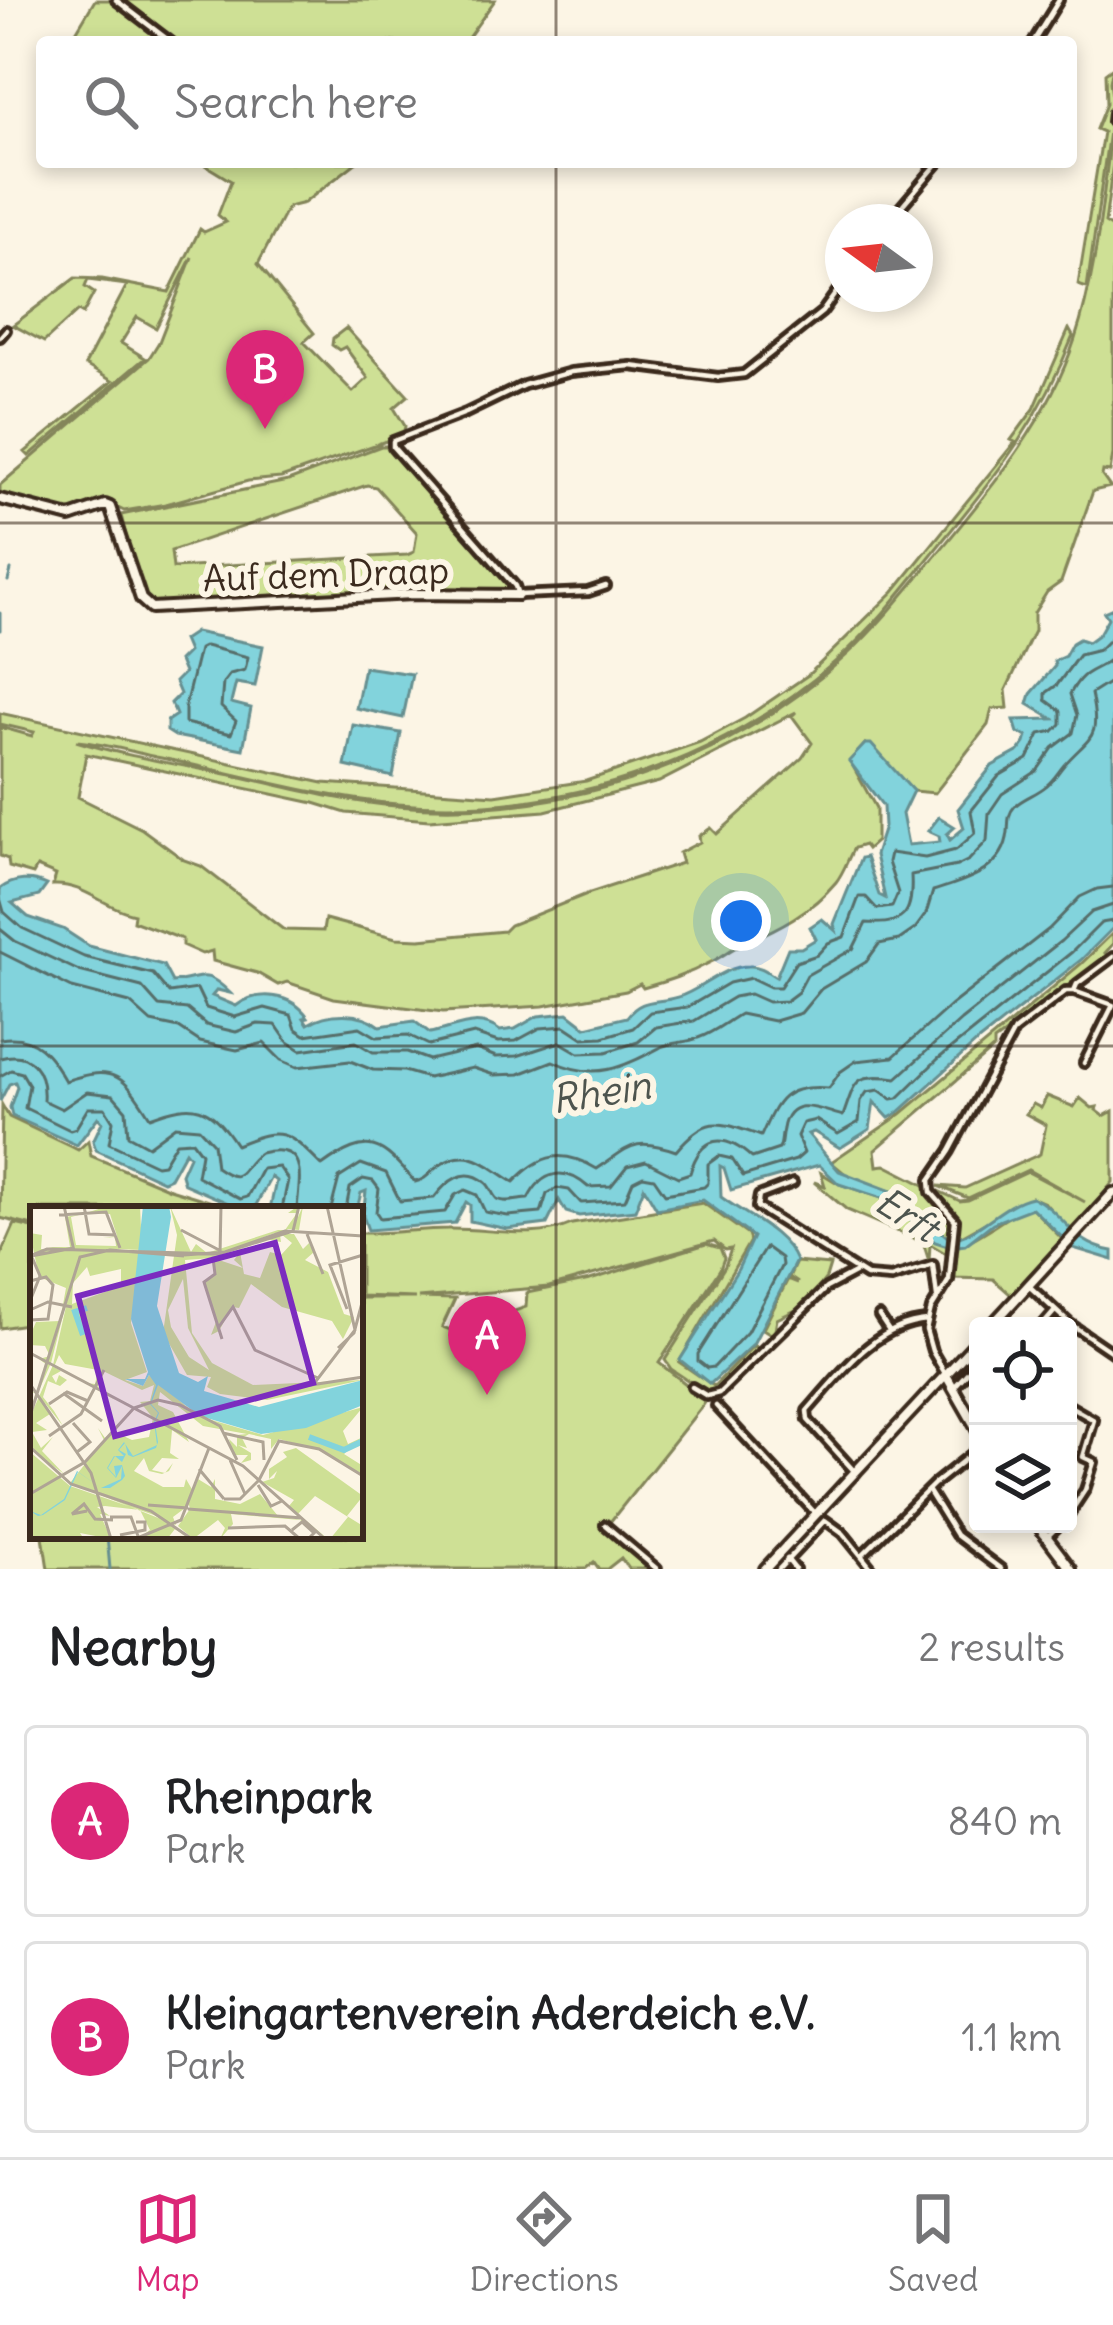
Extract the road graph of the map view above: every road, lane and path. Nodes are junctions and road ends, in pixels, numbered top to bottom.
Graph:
1 (116, 0) edge
2 (1059, 0) edge
3 (163, 36) edge
4 (1037, 36) edge
5 (1113, 113) edge
6 (1112, 122) edge
7 (934, 168) edge
8 (903, 204) edge
9 (825, 308) edge
10 (6, 330) dead end
11 (0, 337) edge
12 (0, 499) edge
13 (606, 586) dead end
14 (518, 596) junction
15 (1113, 956) edge
16 (1074, 992) junction
17 (1113, 1005) edge
18 (1084, 1063) dead end
19 (793, 1184) dead end
20 (1113, 1193) edge
21 (856, 1272) junction
22 (1028, 1285) junction
23 (937, 1298) junction
24 (1056, 1310) junction
25 (879, 1316) dead end
26 (999, 1317) edge
27 (1050, 1317) edge
28 (927, 1322) junction
29 (889, 1331) junction
30 (969, 1350) edge
31 (1113, 1353) edge
32 (969, 1371) edge
33 (946, 1375) junction
34 (955, 1386) junction
35 (692, 1387) dead end
36 (716, 1406) dead end
37 (1077, 1411) edge
38 (975, 1425) edge
39 (969, 1456) edge
40 (856, 1472) junction
41 (928, 1490) junction
42 (1077, 1504) edge
43 (816, 1514) junction
44 (605, 1525) dead end
45 (1044, 1533) edge
46 (1051, 1533) edge
47 (1047, 1537) junction
48 (862, 1556) junction
49 (787, 1559) junction
50 (1069, 1568) edge
51 (657, 1569) edge
52 (765, 1569) edge
53 (779, 1569) edge
54 (795, 1569) edge
55 (872, 1569) edge
56 (1001, 1569) edge

1 - 3 street
2 - 4 street
5 - 6 street
7 - 8 street
9 - 14 street
10 - 11 street
12 - 14 main road, Auf dem Draap
13 - 14 street, Auf dem Draap
15 - 16 street
16 - 17 street
16 - 23 street
17 - 18 street
19 - 21 street
20 - 22 main road
21 - 23 street
21 - 35 street
22 - 24 street
22 - 26 main road
23 - 28 street
24 - 27 street
24 - 31 street
25 - 29 street
28 - 29 street
28 - 33 street
29 - 40 street
30 - 33 main road
32 - 34 street
33 - 34 main road
33 - 40 main road
34 - 38 main road
36 - 43 street
37 - 42 street
39 - 41 street
40 - 43 main road
41 - 48 street
41 - 56 street
43 - 52 main road
44 - 51 street
45 - 47 main road
46 - 47 street
47 - 50 main road
48 - 49 street
48 - 55 street
49 - 53 street
49 - 54 street

